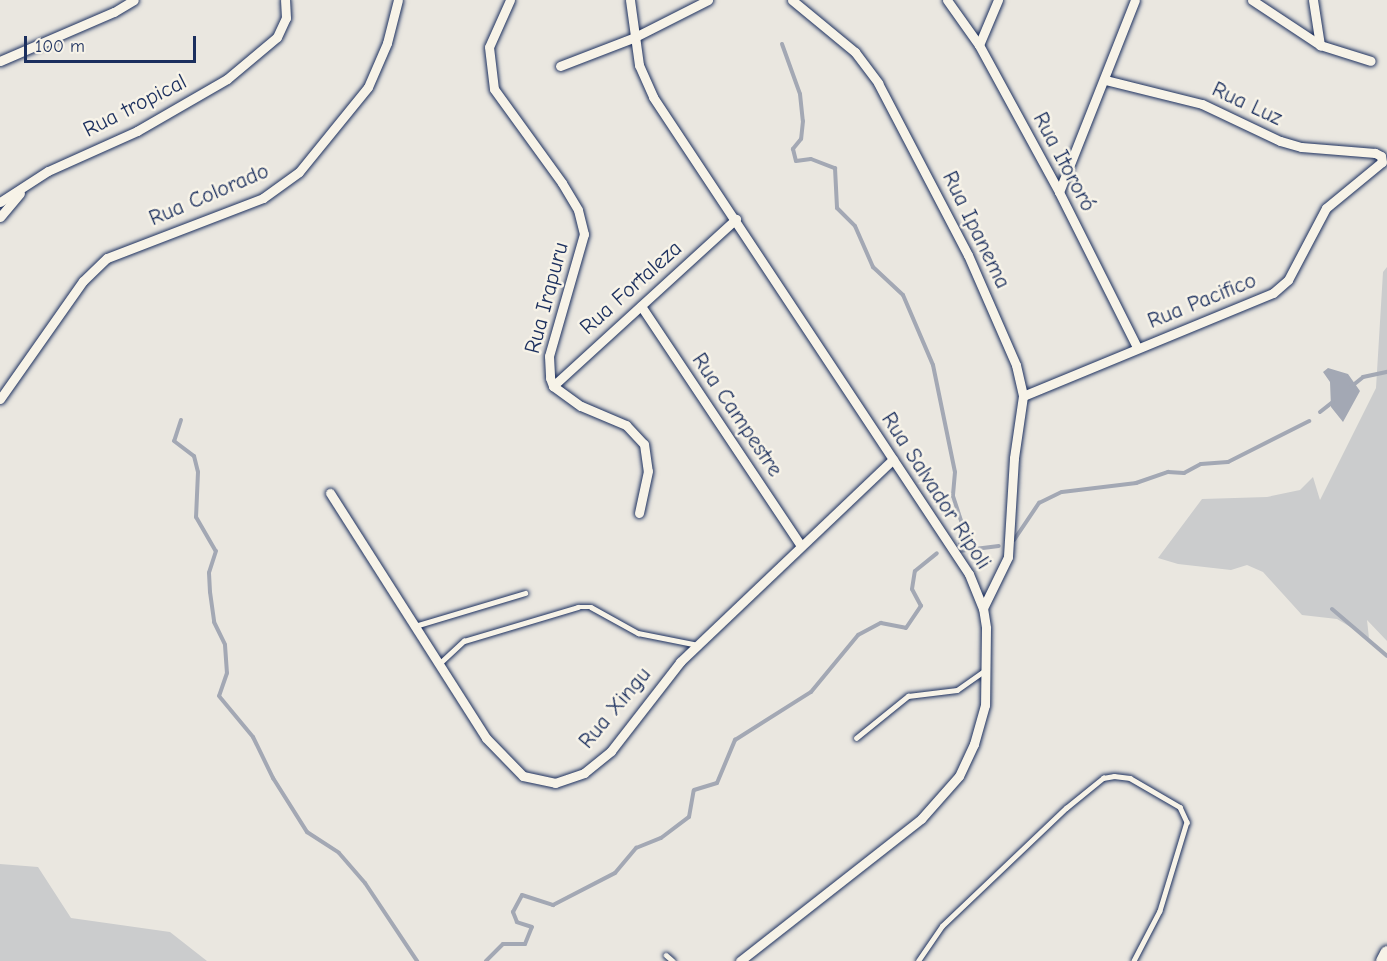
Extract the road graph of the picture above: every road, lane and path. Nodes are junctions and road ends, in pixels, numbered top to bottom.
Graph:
1 (134, 0) edge
2 (285, 0) edge
3 (398, 0) edge
4 (510, 0) edge
5 (630, 0) edge
6 (708, 0) edge
7 (792, 0) edge
8 (947, 0) edge
9 (998, 0) edge
10 (1135, 0) edge
11 (1252, 0) edge
12 (1312, 0) edge
13 (635, 37) junction
14 (979, 45) junction
15 (1320, 45) junction
16 (0, 61) edge
17 (1371, 61) dead end
18 (560, 66) dead end
19 (1105, 80) junction
20 (1375, 153) joint
21 (25, 186) junction
22 (1059, 192) junction
23 (0, 202) edge
24 (0, 218) edge
25 (736, 219) junction
26 (641, 306) junction
27 (1137, 347) junction
28 (553, 386) junction
29 (1023, 396) junction
30 (0, 399) edge
31 (893, 459) junction
32 (330, 493) dead end
33 (639, 513) dead end
34 (801, 546) junction
35 (525, 593) dead end
36 (983, 608) junction
37 (416, 626) junction
38 (700, 645) junction
39 (439, 664) junction
40 (988, 669) junction
41 (856, 738) dead end
42 (1387, 953) edge
43 (666, 955) dead end
44 (673, 961) edge
45 (740, 961) edge
46 (918, 961) edge
47 (1134, 961) edge
48 (1383, 961) edge

1 - 16 street
2 - 21 street, Rua tropical
3 - 30 street, Rua Colorado
4 - 28 street, Rua Irapuru
5 - 13 street, Rua Salvador Ripoli
6 - 13 street
7 - 29 street, Rua Ipanema
8 - 14 street, Rua Itororó
9 - 14 street
10 - 19 street
11 - 15 street
12 - 15 street
13 - 18 street
13 - 25 street, Rua Salvador Ripoli
14 - 22 street, Rua Itororó
15 - 17 street
19 - 20 street, Rua Luz
19 - 22 street
20 - 27 street, Rua Pacifico
21 - 23 street, Rua tropical
21 - 24 street
22 - 27 street, Rua Itororó
25 - 26 street, Rua Fortaleza
25 - 31 street, Rua Salvador Ripoli
26 - 28 street, Rua Fortaleza
26 - 34 street, Rua Campestre
27 - 29 street
28 - 33 street, Rua Irapuru
29 - 36 street
31 - 34 street, Rua Xingu
31 - 36 street, Rua Salvador Ripoli
32 - 37 street, Rua Xingu
34 - 38 street, Rua Xingu
35 - 37 lane
36 - 40 street, Rua Salvador Ripoli
37 - 39 street, Rua Xingu
38 - 39 lane
38 - 39 street, Rua Xingu
40 - 41 lane
40 - 45 street, Rua Salvador Ripoli
42 - 48 highway
43 - 44 lane
46 - 47 lane

